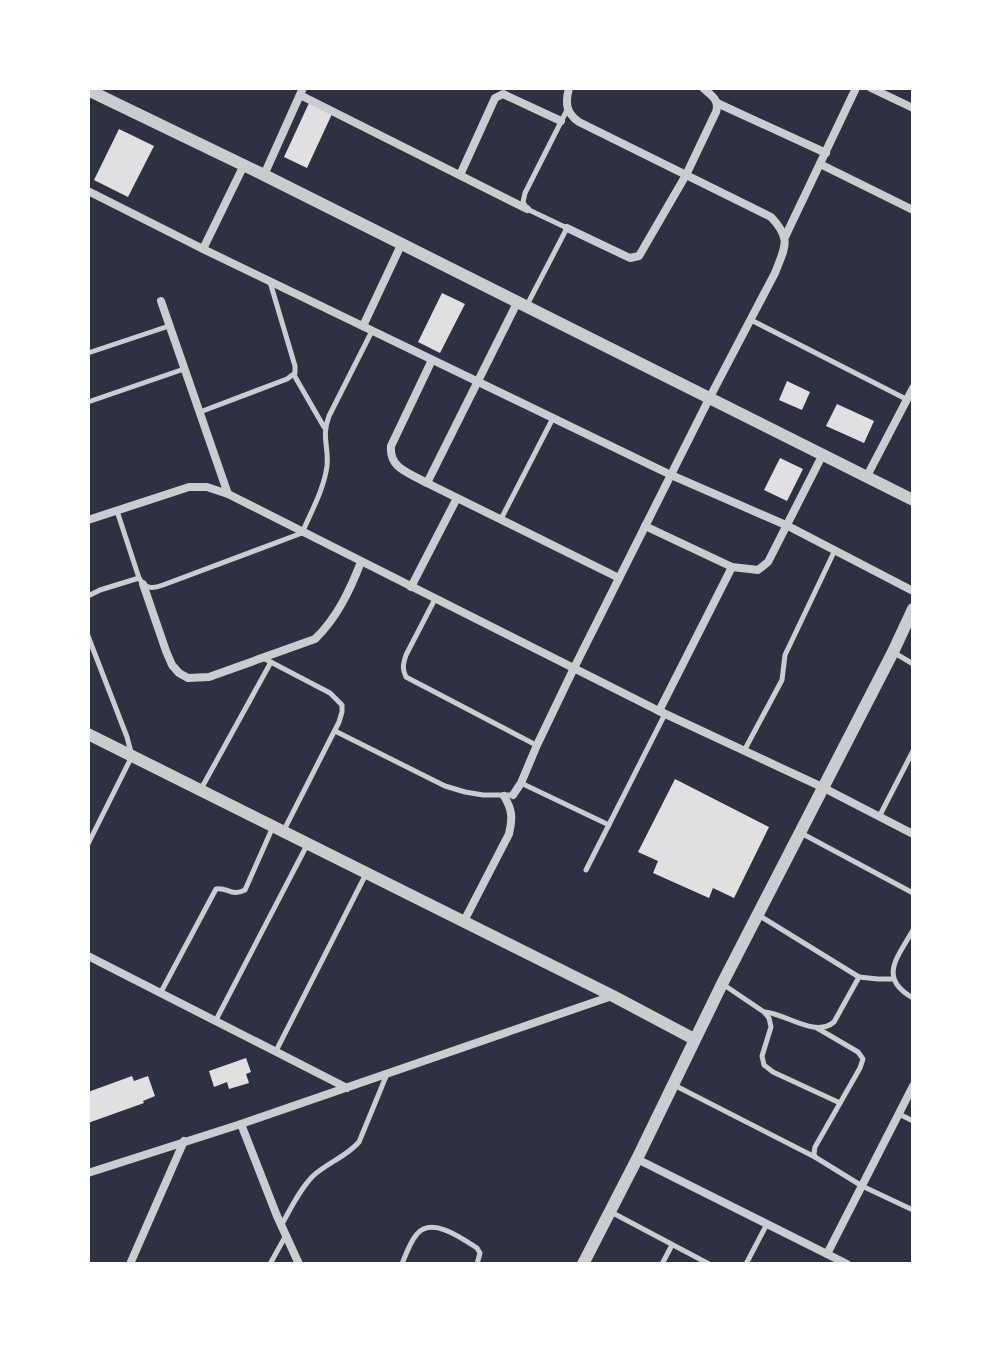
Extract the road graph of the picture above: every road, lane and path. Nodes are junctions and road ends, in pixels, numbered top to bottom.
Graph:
1 (569, 88) edge
2 (703, 88) edge
3 (856, 88) edge
4 (871, 88) edge
5 (88, 90) edge
6 (301, 91) edge
7 (717, 103) junction
8 (567, 108) junction
9 (913, 108) edge
10 (561, 121) junction
11 (826, 153) junction
12 (820, 164) junction
13 (244, 165) junction
14 (264, 175) junction
15 (460, 175) junction
16 (686, 175) junction
17 (88, 191) edge
18 (527, 209) junction
19 (913, 210) edge
20 (567, 228) junction
21 (785, 238) junction
22 (402, 243) junction
23 (203, 249) junction
24 (270, 281) junction
25 (161, 301) dead end
26 (522, 304) junction
27 (750, 320) junction
28 (169, 326) junction
29 (368, 328) junction
30 (88, 353) edge
31 (432, 360) junction
32 (184, 369) junction
33 (294, 375) junction
34 (478, 381) junction
35 (913, 389) edge
36 (710, 397) junction
37 (907, 400) junction
38 (88, 402) edge
39 (199, 413) junction
40 (553, 418) junction
41 (325, 428) junction
42 (823, 454) junction
43 (671, 475) junction
44 (867, 476) junction
45 (427, 483) junction
46 (228, 494) junction
47 (457, 498) junction
48 (913, 500) edge
49 (116, 510) junction
50 (501, 519) junction
51 (88, 520) edge
52 (645, 526) junction
53 (788, 526) junction
54 (302, 533) junction
55 (835, 550) junction
56 (361, 562) junction
57 (732, 567) junction
58 (619, 578) junction
59 (141, 581) junction
60 (411, 587) junction
61 (913, 591) edge
62 (88, 596) edge
63 (435, 599) junction
64 (913, 609) edge
65 (88, 636) edge
66 (893, 652) junction
67 (267, 660) junction
68 (913, 664) edge
69 (574, 668) junction
70 (662, 712) junction
71 (335, 731) junction
72 (88, 734) edge
73 (537, 745) junction
74 (744, 751) junction
75 (913, 751) edge
76 (132, 756) junction
77 (521, 783) junction
78 (822, 787) junction
79 (201, 790) junction
80 (509, 795) junction
81 (879, 817) junction
82 (609, 825) junction
83 (278, 829) junction
84 (799, 833) junction
85 (913, 834) edge
86 (308, 843) junction
87 (88, 844) edge
88 (586, 870) dead end
89 (367, 873) junction
90 (913, 893) edge
91 (757, 914) junction
92 (464, 921) junction
93 (913, 930) edge
94 (88, 956) edge
95 (859, 977) junction
96 (893, 979) junction
97 (722, 984) junction
98 (161, 993) junction
99 (613, 996) junction
100 (913, 998) edge
101 (764, 1012) junction
102 (215, 1021) junction
103 (817, 1028) junction
104 (694, 1039) junction
105 (275, 1052) junction
106 (387, 1074) junction
107 (672, 1084) junction
108 (913, 1086) edge
109 (347, 1088) junction
110 (840, 1103) junction
111 (899, 1114) junction
112 (913, 1121) edge
113 (241, 1124) junction
114 (184, 1141) junction
115 (815, 1157) junction
116 (637, 1159) junction
117 (88, 1173) edge
118 (862, 1186) junction
119 (913, 1210) edge
120 (610, 1212) junction
121 (767, 1223) junction
122 (281, 1225) junction
123 (286, 1235) junction
124 (672, 1245) junction
125 (827, 1254) junction
126 (130, 1264) edge
127 (270, 1264) edge
128 (299, 1264) edge
129 (402, 1264) edge
130 (477, 1264) edge
131 (583, 1264) edge
132 (662, 1264) edge
133 (709, 1264) edge
134 (746, 1264) edge
135 (847, 1264) edge

1 - 8 street
2 - 7 street
3 - 11 street
4 - 9 street
5 - 13 street
6 - 14 street
6 - 15 street
7 - 11 street
7 - 16 street
8 - 10 lane
8 - 16 street
10 - 15 street
10 - 18 lane
11 - 12 street
12 - 19 street
12 - 21 street
13 - 14 street
13 - 23 street
14 - 22 street
15 - 18 street
16 - 20 street
16 - 21 street
17 - 23 street
18 - 20 lane
20 - 26 lane
21 - 27 street
22 - 26 street
22 - 29 street
23 - 24 street
24 - 29 street
24 - 33 lane
25 - 28 street
26 - 34 street
26 - 36 street
27 - 36 street
27 - 37 lane
28 - 30 lane
28 - 32 street
29 - 31 street
29 - 41 lane
31 - 34 street
31 - 45 street
32 - 38 lane
32 - 39 street
33 - 39 lane
33 - 41 lane
34 - 40 street
34 - 45 street
35 - 37 street
36 - 42 street
36 - 43 street
37 - 44 street
39 - 46 street
40 - 43 street
40 - 50 lane
41 - 54 lane
42 - 44 street
42 - 53 street
43 - 52 street
43 - 53 street
44 - 48 street
45 - 47 street
46 - 49 street
46 - 54 street
47 - 50 street
47 - 60 street
49 - 51 street
49 - 59 lane
50 - 58 street
52 - 57 street
52 - 58 street
53 - 55 street
53 - 57 street
54 - 56 street
54 - 59 lane
55 - 61 street
55 - 74 lane
56 - 60 street
56 - 67 street
57 - 70 street
58 - 69 street
59 - 62 lane
59 - 67 street
60 - 63 street
63 - 69 street
63 - 73 lane
64 - 66 street
65 - 76 lane
66 - 68 lane
66 - 78 street
67 - 71 lane
67 - 79 lane
69 - 70 street
69 - 73 street
70 - 74 street
70 - 82 lane
71 - 80 lane
71 - 83 lane
72 - 76 street
73 - 77 street
74 - 78 street
75 - 81 lane
76 - 79 street
76 - 87 lane
77 - 80 street
77 - 82 lane
78 - 81 street
78 - 84 street
79 - 83 street
80 - 92 street
81 - 85 street
82 - 88 lane
83 - 86 street
83 - 98 lane
84 - 90 lane
84 - 91 street
86 - 89 street
86 - 102 lane
89 - 92 street
89 - 105 lane
91 - 95 lane
91 - 97 street
92 - 99 street
93 - 96 lane
94 - 98 street
95 - 96 lane
95 - 103 lane
96 - 100 lane
97 - 101 lane
97 - 104 street
98 - 102 street
99 - 104 street
99 - 106 street
101 - 103 lane
101 - 110 lane
102 - 105 street
103 - 110 lane
104 - 107 street
105 - 109 street
106 - 109 street
106 - 122 lane
107 - 115 lane
107 - 116 street
108 - 111 street
109 - 113 street
110 - 115 lane
111 - 112 lane
111 - 118 street
113 - 114 street
113 - 122 street
114 - 117 street
114 - 126 street
115 - 118 lane
116 - 120 street
116 - 121 street
118 - 119 lane
118 - 125 street
120 - 124 lane
120 - 131 street
121 - 125 street
121 - 134 lane
122 - 123 street
123 - 127 lane
123 - 128 street
124 - 132 lane
124 - 133 lane
125 - 135 street
129 - 130 lane

